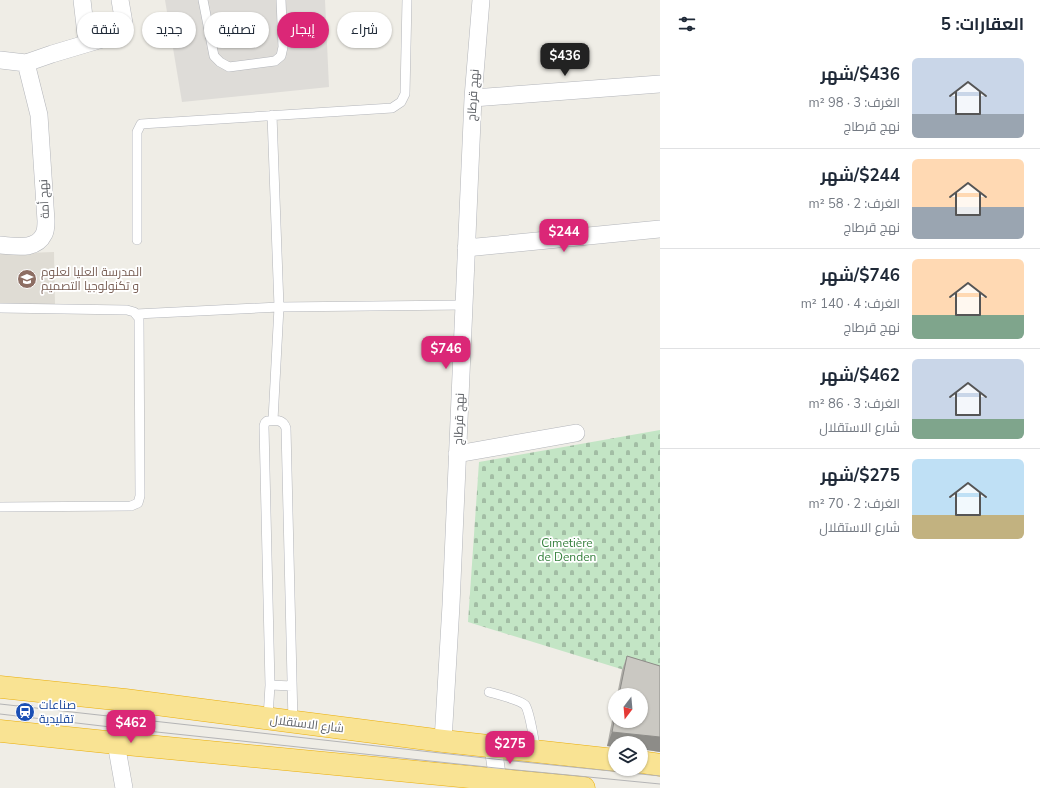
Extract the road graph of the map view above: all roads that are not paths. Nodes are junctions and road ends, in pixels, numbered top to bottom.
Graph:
1 (82, 0) edge
2 (120, 0) edge
3 (203, 0) edge
4 (281, 0) edge
5 (407, 0) edge
6 (481, 0) edge
7 (83, 12) edge
8 (122, 12) edge
9 (77, 46) edge
10 (0, 60) edge
11 (26, 63) junction
12 (660, 84) edge
13 (473, 98) junction
14 (272, 115) junction
15 (660, 229) edge
16 (137, 240) dead end
17 (0, 245) edge
18 (466, 248) junction
19 (464, 305) junction
20 (279, 307) junction
21 (0, 308) edge
22 (136, 314) junction
23 (273, 420) junction
24 (576, 434) dead end
25 (457, 454) junction
26 (0, 507) edge
27 (270, 685) junction
28 (292, 686) junction
29 (0, 687) edge
30 (489, 692) dead end
31 (124, 700) junction
32 (268, 718) junction
33 (294, 722) junction
34 (0, 731) edge
35 (443, 741) junction
36 (116, 743) junction
37 (493, 747) junction
38 (536, 751) junction
39 (608, 759) edge
40 (648, 763) edge
41 (660, 764) edge
42 (498, 784) edge
43 (124, 788) edge
44 (584, 788) edge

1 - 7 street
2 - 8 street
3 - 4 lane
5 - 14 lane
6 - 13 street, نهج قرطاج
9 - 11 street
10 - 11 street
11 - 17 street, نهج أمة
12 - 13 street
13 - 18 street, نهج قرطاج
14 - 16 lane
14 - 20 lane
15 - 18 street
18 - 19 street, نهج قرطاج
19 - 20 lane
19 - 25 street, نهج قرطاج
20 - 22 lane
20 - 23 lane
21 - 22 lane
22 - 26 lane
23 - 27 lane
23 - 28 lane
24 - 25 street
25 - 35 street, نهج قرطاج
27 - 28 lane
27 - 32 lane
28 - 33 lane
29 - 31 highway, شارع الاستقلال
30 - 38 lane
31 - 32 highway, شارع الاستقلال
31 - 36 street
32 - 33 highway, شارع الاستقلال
33 - 35 highway, شارع الاستقلال
34 - 36 highway
35 - 37 highway, شارع الاستقلال
36 - 42 highway
36 - 43 street
37 - 38 highway, شارع الاستقلال
37 - 42 street
38 - 39 highway, شارع الاستقلال
40 - 41 highway
42 - 44 highway

